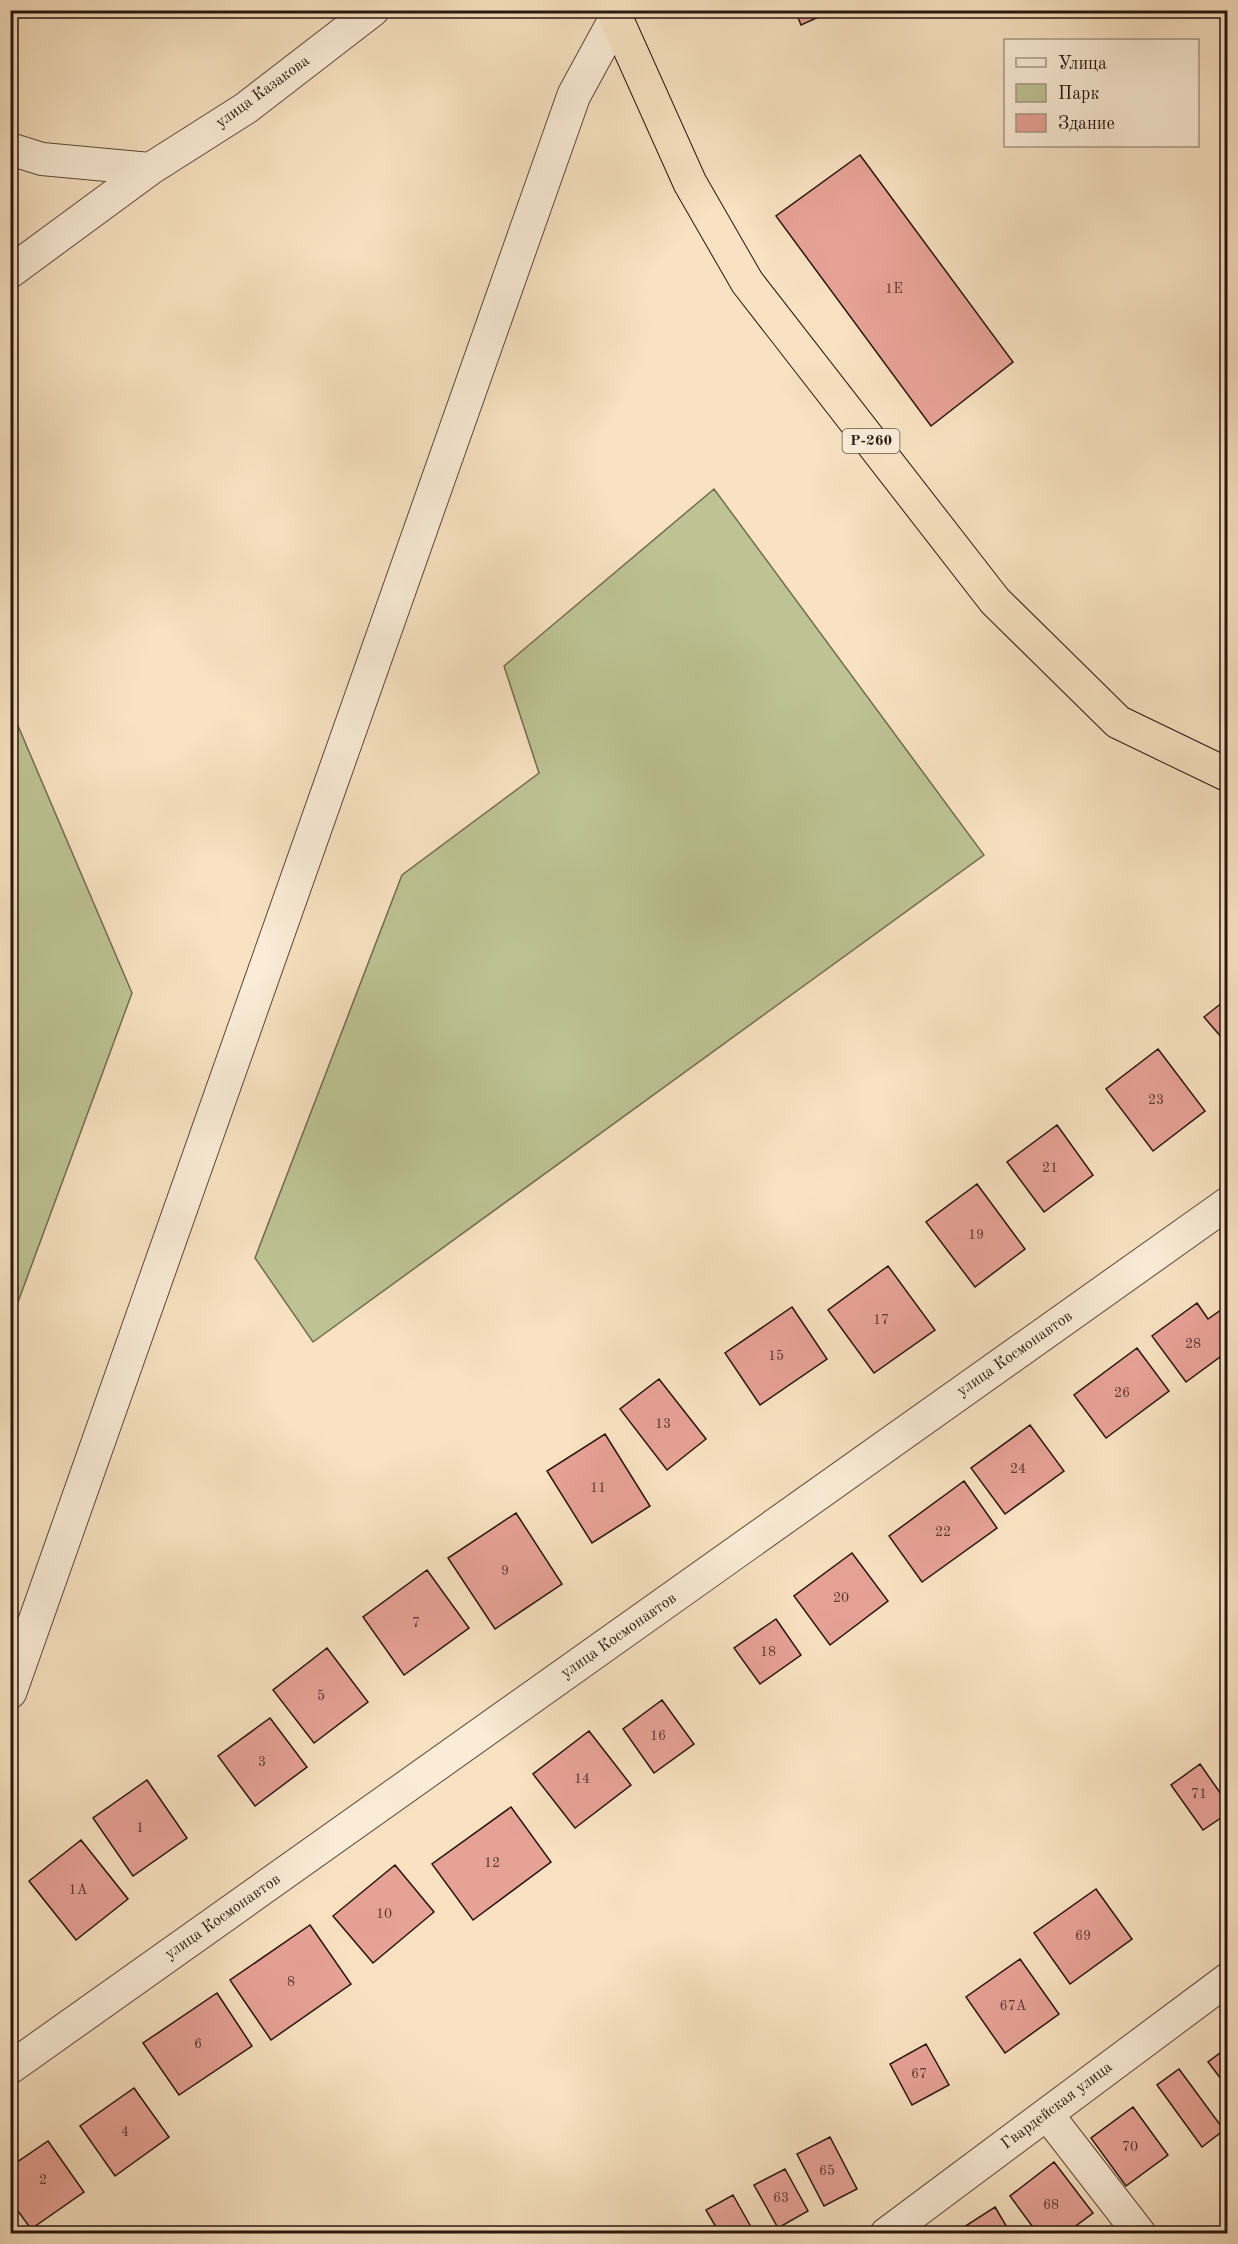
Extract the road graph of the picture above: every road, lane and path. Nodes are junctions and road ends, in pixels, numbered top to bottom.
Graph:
1 (373, 10) edge
2 (612, 13) edge
3 (10, 149) edge
4 (150, 169) junction
5 (10, 272) edge
6 (1227, 775) edge
7 (1227, 1203) edge
8 (10, 1692) edge
9 (1227, 1979) edge
10 (10, 2068) edge
11 (1047, 2114) junction
12 (886, 2234) edge
13 (1140, 2234) edge

1 - 4 street, улица Казакова
2 - 6 highway, Р-260
2 - 8 street
3 - 4 street
4 - 5 street, улица Казакова
7 - 10 street, улица Космонавтов
9 - 11 street, Гвардейская улица
11 - 12 street, Гвардейская улица
11 - 13 street

